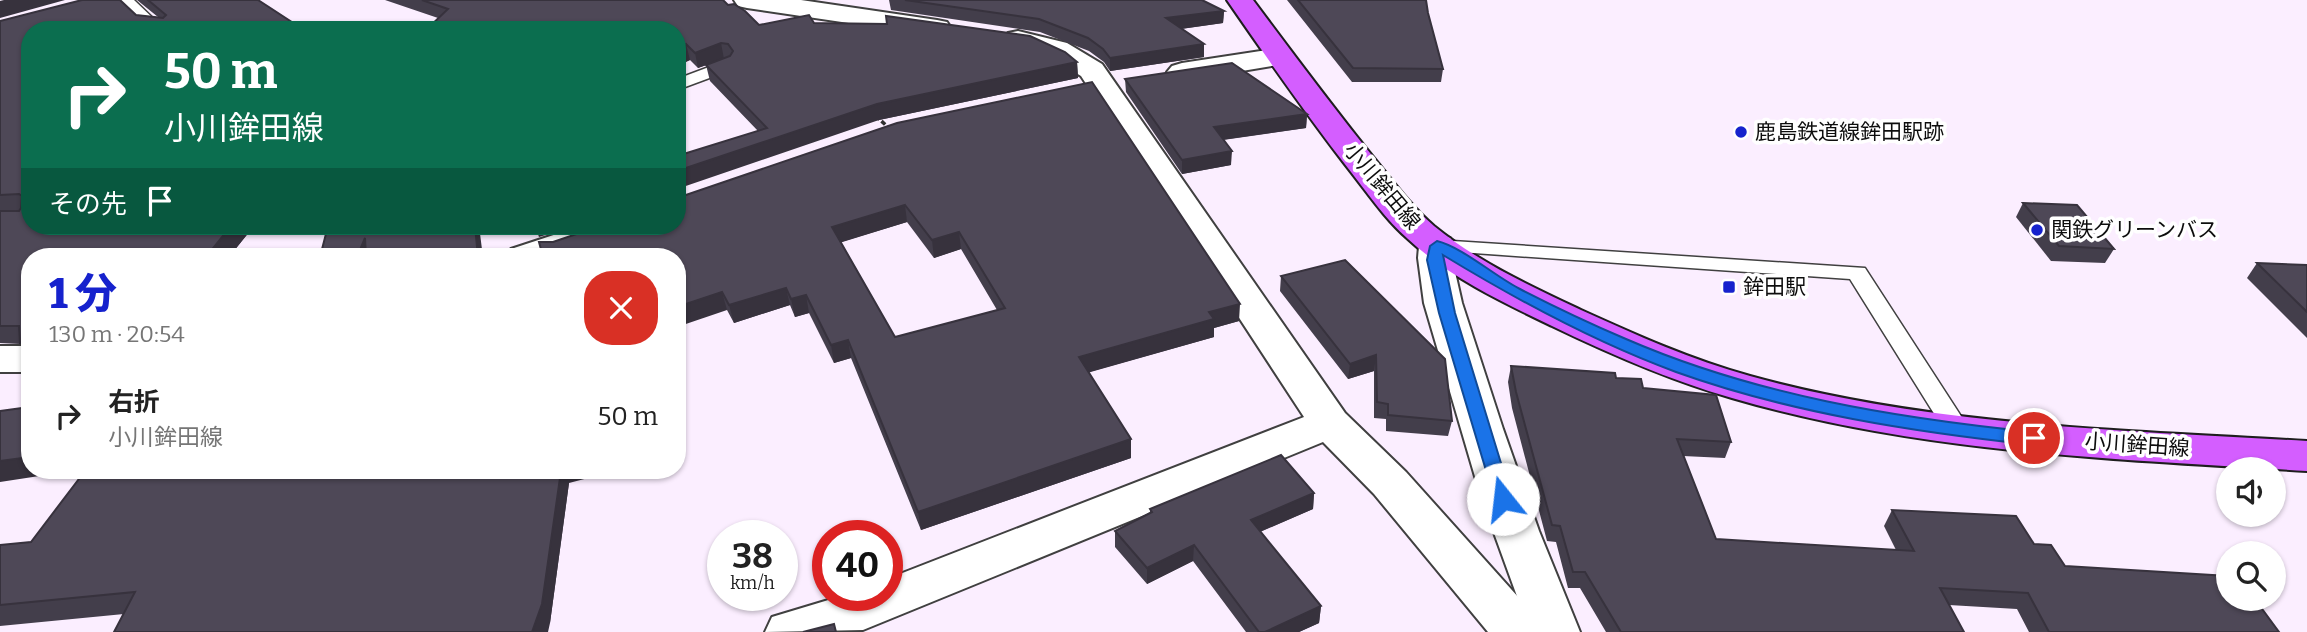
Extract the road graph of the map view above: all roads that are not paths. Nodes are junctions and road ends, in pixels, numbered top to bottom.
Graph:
1 (125, 0) edge
2 (747, 0) edge
3 (1240, 0) edge
4 (147, 21) edge
5 (1280, 57) junction
6 (725, 66) edge
7 (686, 81) edge
8 (1117, 82) junction
9 (588, 235) edge
10 (1437, 246) junction
11 (550, 248) edge
12 (0, 359) edge
13 (21, 359) edge
14 (1330, 423) junction
15 (1957, 430) junction
16 (2307, 456) edge
17 (790, 632) edge
18 (1518, 632) edge
19 (1555, 632) edge

1 - 4 lane
2 - 8 street
3 - 5 main road, 小川鉾田線
5 - 8 street
5 - 10 main road, 小川鉾田線
6 - 7 lane
8 - 14 street
9 - 11 street
10 - 15 main road, 小川鉾田線
10 - 15 lane
10 - 19 street
12 - 13 street
14 - 17 street
14 - 18 street
15 - 16 main road, 小川鉾田線

